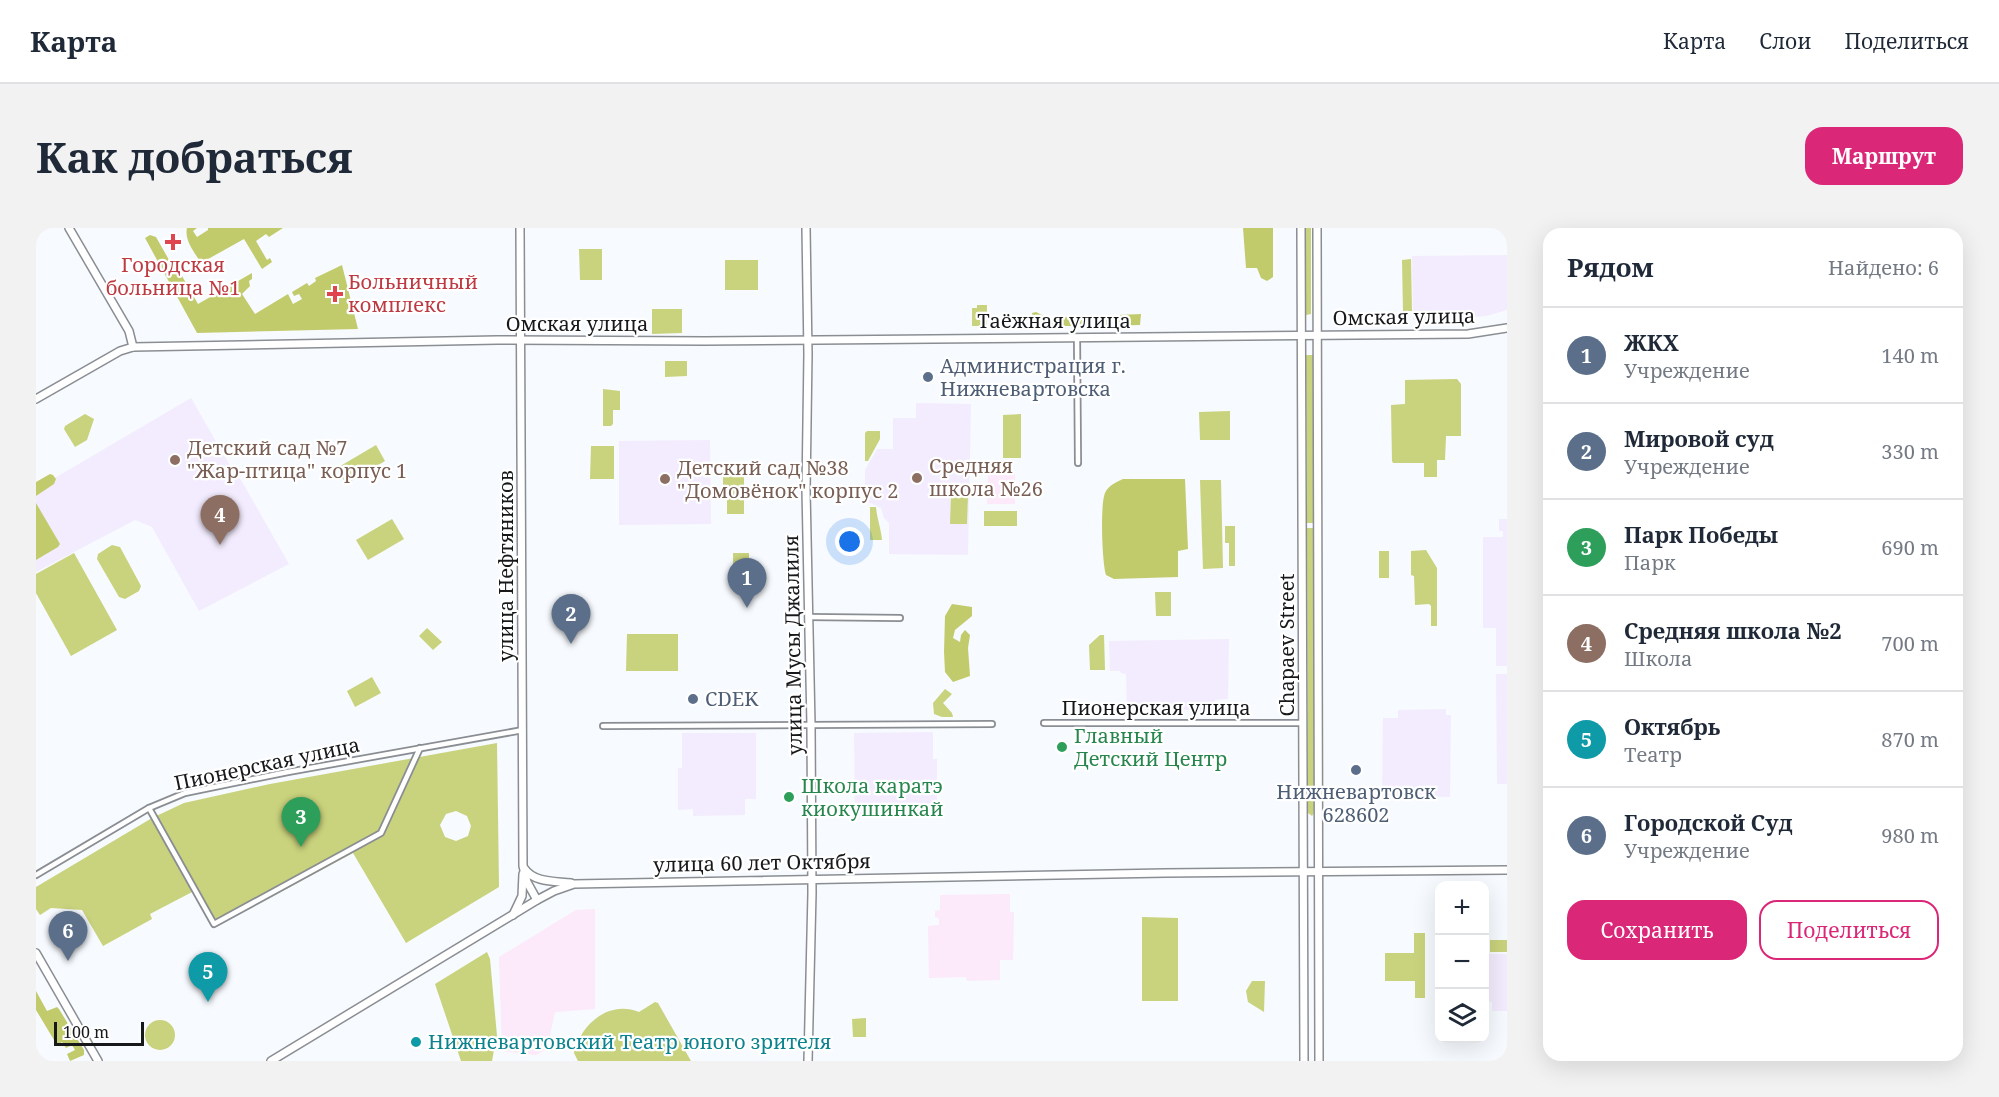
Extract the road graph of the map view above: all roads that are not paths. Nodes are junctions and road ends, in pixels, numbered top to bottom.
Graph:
1 (69, 228) edge
2 (520, 228) edge
3 (806, 228) edge
4 (1300, 228) edge
5 (1317, 228) edge
6 (1507, 328) edge
7 (1302, 335) junction
8 (1318, 335) junction
9 (1077, 337) junction
10 (807, 339) junction
11 (521, 340) junction
12 (133, 347) junction
13 (36, 399) edge
14 (1078, 463) dead end
15 (808, 617) junction
16 (900, 618) dead end
17 (992, 723) dead end
18 (1044, 723) dead end
19 (1303, 723) junction
20 (811, 724) junction
21 (603, 726) dead end
22 (522, 730) junction
23 (420, 748) junction
24 (149, 808) junction
25 (1303, 815) junction
26 (1318, 815) junction
27 (523, 866) junction
28 (1507, 870) edge
29 (1303, 872) junction
30 (1318, 872) junction
31 (36, 875) edge
32 (812, 879) junction
33 (574, 884) junction
34 (537, 900) junction
35 (510, 917) junction
36 (36, 953) edge
37 (1304, 1006) junction
38 (1318, 1006) junction
39 (98, 1061) edge
40 (271, 1061) edge
41 (808, 1061) edge
42 (1304, 1061) edge
43 (1319, 1061) edge

1 - 12 main road
2 - 11 main road, улица Нефтяников
3 - 10 main road, улица Мусы Джалиля
4 - 7 main road, Chapaev Street
5 - 8 main road, Chapaev Street
6 - 8 main road, Омская улица
7 - 8 main road, Омская улица
7 - 9 main road, Таёжная улица
7 - 19 main road, Chapaev Street
8 - 26 main road, Chapaev Street
9 - 10 main road, Таёжная улица
9 - 14 street
10 - 11 main road, Омская улица
10 - 15 main road, улица Мусы Джалиля
11 - 12 main road, Омская улица
11 - 22 main road, улица Нефтяников
12 - 13 main road, Омская улица
15 - 16 street
15 - 20 main road, улица Мусы Джалиля
17 - 20 street
18 - 19 street, Пионерская улица
19 - 25 main road, Chapaev Street
20 - 21 street
20 - 32 main road, улица Мусы Джалиля
22 - 23 street, Пионерская улица
22 - 27 main road, улица Нефтяников
23 - 24 street, Пионерская улица
23 - 24 street
24 - 31 street, Пионерская улица
25 - 26 main road
25 - 29 main road, Chapaev Street
26 - 30 main road, Chapaev Street
27 - 33 main road
27 - 34 main road, улица Нефтяников
27 - 35 main road
28 - 30 main road
29 - 30 main road, улица 60 лет Октября
29 - 32 main road, улица 60 лет Октября
29 - 37 main road, Chapaev Street
30 - 38 main road, Chapaev Street
32 - 33 main road, улица 60 лет Октября
32 - 41 main road, улица Мусы Джалиля
33 - 34 main road, улица 60 лет Октября
34 - 35 main road, улица 60 лет Октября
35 - 40 main road, улица 60 лет Октября
36 - 39 main road
37 - 38 main road
37 - 42 main road, Chapaev Street
38 - 43 main road, Chapaev Street

